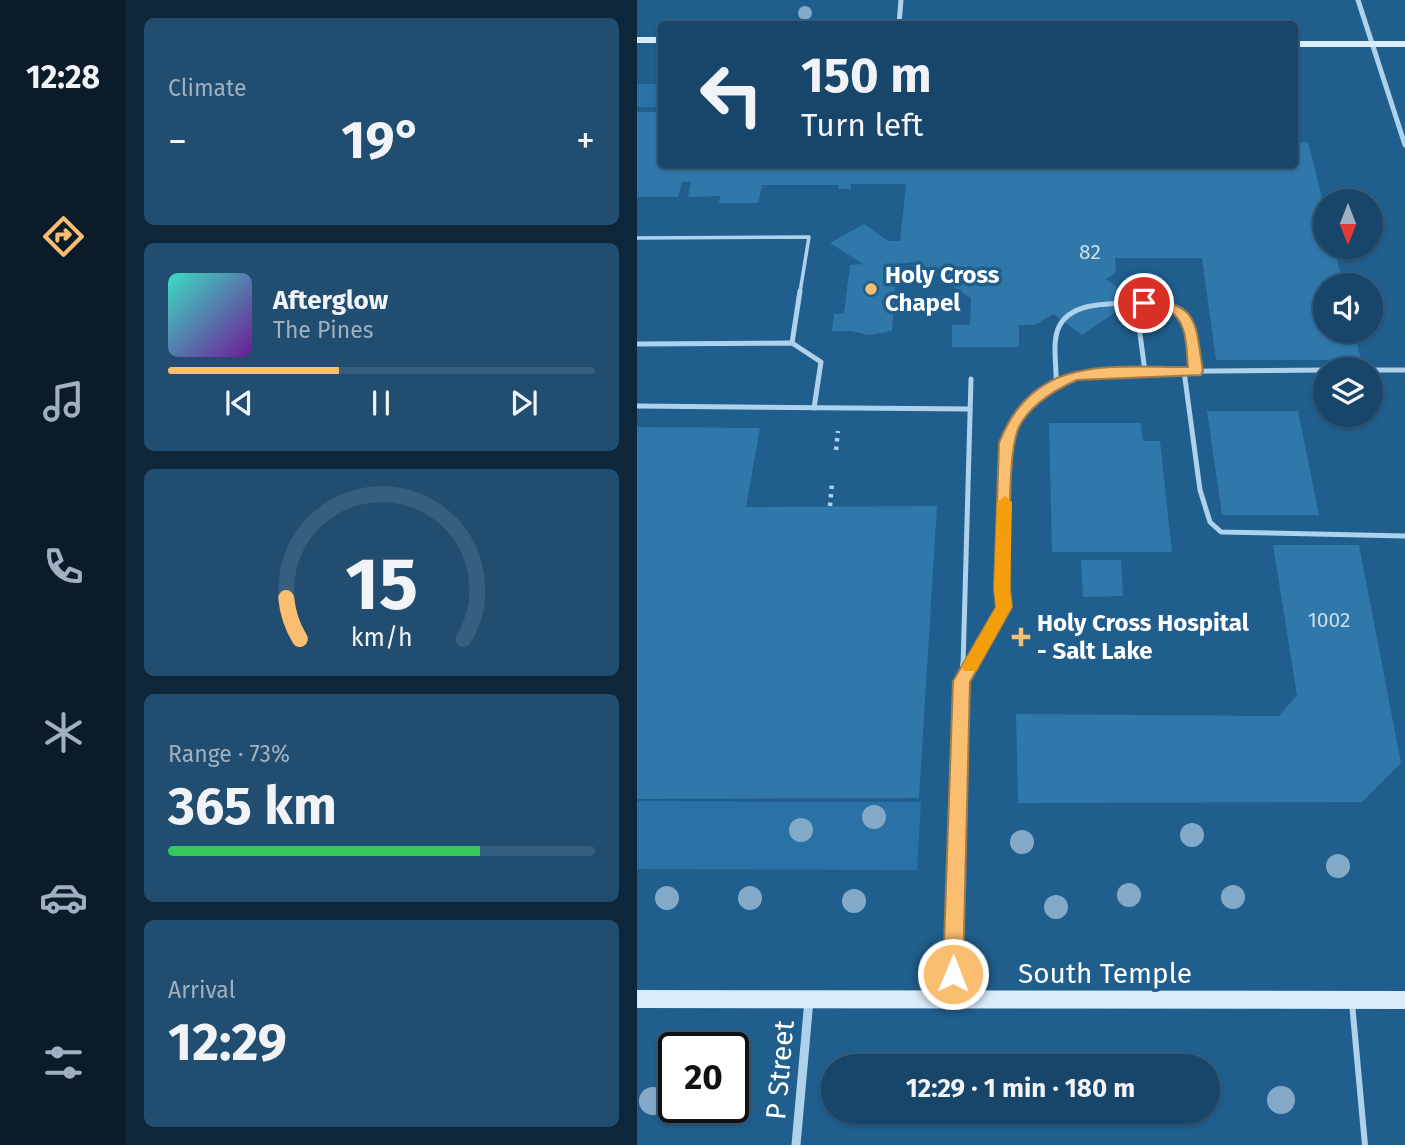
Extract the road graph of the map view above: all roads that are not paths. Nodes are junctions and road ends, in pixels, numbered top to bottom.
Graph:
1 (901, 0) edge
2 (1358, 0) edge
3 (899, 21) edge
4 (637, 40) edge
5 (658, 40) edge
6 (1298, 44) edge
7 (1372, 44) junction
8 (1405, 44) edge
9 (1405, 145) edge
10 (637, 238) edge
11 (1144, 303) junction
12 (637, 344) edge
13 (792, 344) junction
14 (1313, 370) edge
15 (1383, 370) edge
16 (1405, 370) edge
17 (1184, 371) junction
18 (1196, 371) junction
19 (1145, 372) junction
20 (971, 379) dead end
21 (1056, 384) junction
22 (637, 406) edge
23 (814, 408) junction
24 (969, 409) junction
25 (1405, 536) edge
26 (961, 681) junction
27 (637, 999) edge
28 (809, 999) junction
29 (953, 999) junction
30 (1351, 1000) junction
31 (1405, 1000) edge
32 (796, 1145) edge
33 (1365, 1145) edge

1 - 3 street
2 - 7 street
4 - 5 main road
6 - 7 main road
7 - 8 main road
7 - 9 street
10 - 13 lane
11 - 18 lane
11 - 19 lane
11 - 21 lane
12 - 13 lane
13 - 23 lane
14 - 18 lane
15 - 16 lane
17 - 18 lane
17 - 19 lane
17 - 25 lane
19 - 21 lane
20 - 24 lane
21 - 26 lane
22 - 23 lane
23 - 24 lane
24 - 26 lane
26 - 29 lane
27 - 28 main road, South Temple
28 - 29 main road, South Temple
28 - 32 street, P Street
29 - 30 main road, South Temple
30 - 31 main road, South Temple
30 - 33 lane

